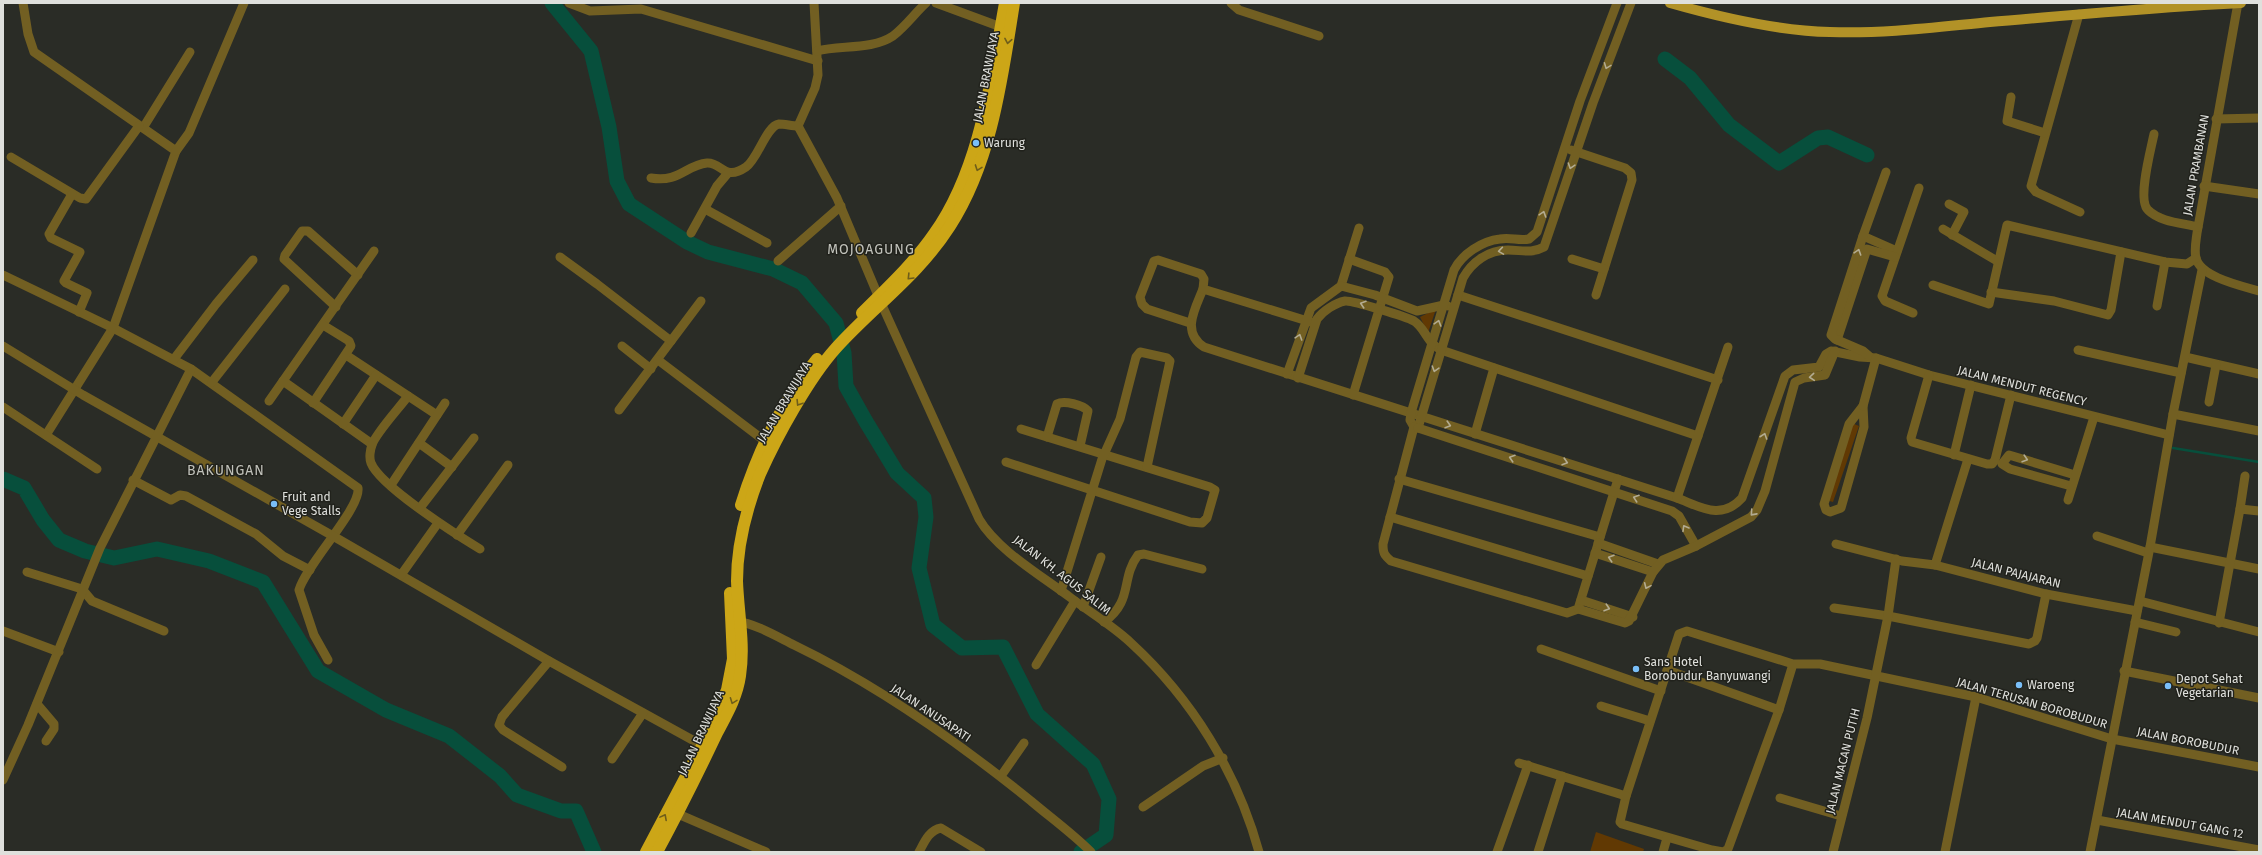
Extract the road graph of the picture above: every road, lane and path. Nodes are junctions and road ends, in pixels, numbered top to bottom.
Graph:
1 (23, 3) edge
2 (244, 3) edge
3 (569, 3) edge
4 (814, 3) edge
5 (926, 3) edge
6 (936, 3) edge
7 (1005, 3) edge
8 (1014, 3) edge
9 (1231, 3) edge
10 (1617, 3) edge
11 (1631, 3) edge
12 (1670, 3) edge
13 (2239, 3) edge
14 (2079, 14) junction
15 (1001, 27) junction
16 (1319, 36) dead end
17 (1602, 44) junction
18 (1613, 49) junction
19 (817, 51) junction
20 (190, 52) dead end
21 (818, 61) junction
22 (2011, 97) dead end
23 (2259, 118) edge
24 (2216, 119) junction
25 (798, 126) junction
26 (141, 127) junction
27 (2045, 133) junction
28 (2154, 134) dead end
29 (1565, 148) junction
30 (176, 150) junction
31 (1576, 152) junction
32 (11, 157) dead end
33 (1886, 172) dead end
34 (728, 173) junction
35 (651, 178) dead end
36 (2204, 186) junction
37 (1919, 188) dead end
38 (72, 194) junction
39 (2259, 194) edge
40 (1949, 204) dead end
41 (841, 206) junction
42 (705, 209) junction
43 (2080, 212) dead end
44 (2198, 227) junction
45 (1359, 228) dead end
46 (1943, 230) dead end
47 (691, 233) dead end
48 (1952, 235) junction
49 (1867, 237) junction
50 (767, 243) dead end
51 (1867, 248) junction
52 (374, 252) dead end
53 (2121, 252) junction
54 (1896, 254) junction
55 (560, 258) dead end
56 (2196, 258) junction
57 (1349, 259) junction
58 (1572, 259) dead end
59 (253, 260) dead end
60 (778, 261) dead end
61 (1997, 261) junction
62 (2165, 262) junction
63 (1604, 269) junction
64 (2202, 270) junction
65 (3, 275) edge
66 (358, 275) junction
67 (1933, 285) dead end
68 (1341, 286) junction
69 (285, 289) dead end
70 (1203, 289) junction
71 (2259, 291) edge
72 (1991, 292) junction
73 (1458, 295) junction
74 (1596, 295) dead end
75 (1383, 298) junction
76 (700, 301) dead end
77 (880, 301) junction
78 (1444, 305) junction
79 (2157, 306) dead end
80 (336, 307) junction
81 (1454, 308) junction
82 (1380, 310) junction
83 (1417, 311) junction
84 (79, 312) junction
85 (1913, 313) dead end
86 (1305, 321) junction
87 (1414, 321) junction
88 (1314, 322) junction
89 (1190, 323) junction
90 (323, 325) junction
91 (113, 328) junction
92 (1837, 340) junction
93 (671, 341) junction
94 (834, 345) junction
95 (1432, 345) junction
96 (3, 346) edge
97 (622, 346) dead end
98 (1728, 347) dead end
99 (1441, 350) junction
100 (2078, 350) dead end
101 (1835, 352) junction
102 (346, 355) junction
103 (1873, 357) junction
104 (2185, 357) junction
105 (174, 359) junction
106 (658, 360) junction
107 (2216, 365) junction
108 (1494, 368) junction
109 (191, 369) junction
110 (651, 369) junction
111 (2181, 373) junction
112 (1287, 374) junction
113 (2259, 374) edge
114 (376, 375) junction
115 (1929, 375) junction
116 (1298, 378) junction
117 (1718, 380) junction
118 (283, 381) junction
119 (212, 382) junction
120 (1970, 385) junction
121 (76, 390) junction
122 (2011, 394) junction
123 (1353, 395) junction
124 (408, 396) junction
125 (269, 401) dead end
126 (2209, 402) dead end
127 (313, 403) junction
128 (445, 403) dead end
129 (1863, 406) junction
130 (3, 407) edge
131 (619, 410) dead end
132 (1411, 413) junction
133 (2173, 414) junction
134 (437, 415) junction
135 (1420, 417) junction
136 (2094, 417) junction
137 (343, 424) junction
138 (1416, 427) junction
139 (1021, 429) dead end
140 (2259, 431) edge
141 (46, 434) junction
142 (1475, 434) junction
143 (2169, 435) junction
144 (156, 436) junction
145 (1698, 436) junction
146 (1047, 437) junction
147 (474, 438) dead end
148 (766, 442) junction
149 (419, 443) junction
150 (372, 444) junction
151 (1080, 446) junction
152 (1105, 454) junction
153 (1954, 455) junction
154 (1968, 459) junction
155 (1006, 462) dead end
156 (508, 465) dead end
157 (452, 467) junction
158 (1147, 467) junction
159 (97, 469) dead end
160 (1752, 473) junction
161 (2075, 475) junction
162 (2245, 476) dead end
163 (1768, 478) junction
164 (1400, 479) junction
165 (1618, 479) junction
166 (133, 480) junction
167 (391, 484) junction
168 (2071, 486) junction
169 (1092, 489) junction
170 (1614, 490) junction
171 (1677, 498) junction
172 (2068, 500) dead end
173 (420, 508) junction
174 (2240, 509) junction
175 (2259, 511) edge
176 (1390, 517) junction
177 (438, 523) junction
178 (457, 534) junction
179 (333, 536) junction
180 (2097, 536) dead end
181 (1599, 540) junction
182 (1836, 544) dead end
183 (1696, 546) junction
184 (480, 549) dead end
185 (2149, 550) junction
186 (1595, 553) junction
187 (1101, 557) dead end
188 (1892, 558) junction
189 (2230, 564) junction
190 (1935, 565) junction
191 (1655, 568) junction
192 (2259, 569) edge
193 (310, 570) junction
194 (1202, 570) dead end
195 (27, 572) dead end
196 (401, 575) junction
197 (1588, 576) junction
198 (82, 589) junction
199 (1061, 590) junction
200 (2046, 594) junction
201 (1075, 601) junction
202 (2140, 601) junction
203 (1579, 604) junction
204 (1083, 607) junction
205 (1834, 608) dead end
206 (2137, 611) junction
207 (1888, 616) junction
208 (736, 621) junction
209 (1104, 622) junction
210 (2135, 622) junction
211 (2219, 623) junction
212 (3, 631) edge
213 (164, 631) dead end
214 (2176, 632) dead end
215 (2259, 632) edge
216 (1541, 649) dead end
217 (59, 652) junction
218 (328, 660) dead end
219 (549, 661) junction
220 (1793, 664) junction
221 (1036, 665) dead end
222 (1667, 670) junction
223 (2124, 671) junction
224 (1875, 676) junction
225 (1661, 690) junction
226 (1976, 697) junction
227 (2259, 698) edge
228 (37, 704) junction
229 (1602, 706) dead end
230 (1779, 710) junction
231 (644, 713) junction
232 (1650, 721) junction
233 (2112, 739) junction
234 (46, 741) dead end
235 (1024, 743) dead end
236 (706, 747) junction
237 (3, 756) edge
238 (1223, 758) junction
239 (612, 759) dead end
240 (12, 760) junction
241 (562, 767) dead end
242 (2259, 767) edge
243 (1001, 776) junction
244 (1562, 776) junction
245 (3, 780) edge
246 (1626, 796) junction
247 (1780, 798) dead end
248 (1143, 807) dead end
249 (678, 814) junction
250 (1841, 816) junction
251 (2097, 820) junction
252 (1667, 838) junction
253 (2259, 850) edge
254 (646, 852) edge
255 (657, 852) edge
256 (766, 852) edge
257 (921, 852) edge
258 (980, 852) edge
259 (1091, 852) edge
260 (1259, 852) edge
261 (1497, 852) edge
262 (1538, 852) edge
263 (1663, 852) edge
264 (1833, 852) edge
265 (1945, 852) edge
266 (2090, 852) edge

1 - 26 street
2 - 30 street
3 - 21 street
4 - 19 street
5 - 19 street
6 - 15 street
7 - 15 highway, JALAN BRAWIJAYA
8 -> 77 highway, JALAN BRAWIJAYA
9 - 16 street
10 - 17 street
11 - 18 street
12 - 14 main road
13 - 14 main road
13 - 24 street, JALAN PRAMBANAN
14 - 27 street
15 - 77 highway, JALAN BRAWIJAYA
17 - 18 street
17 - 29 street
18 -> 31 street
19 - 21 street
20 - 26 street
21 - 25 street
22 - 27 street
23 - 24 street
24 - 36 street, JALAN PRAMBANAN
25 - 34 street
25 - 41 street, JALAN KH. AGUS SALIM
26 - 30 street
26 - 38 street
27 - 43 street
28 - 44 street
29 - 31 street
78 -> 29 street
30 - 91 street
31 - 63 street
31 -> 73 street
32 - 38 street
33 - 49 street
34 - 35 street
34 - 42 street
36 - 39 street
36 - 44 street, JALAN PRAMBANAN
37 - 54 street
38 - 84 street
40 - 48 street
41 - 60 street
41 - 77 street, JALAN KH. AGUS SALIM
42 - 47 street
42 - 50 street
44 - 56 street, JALAN PRAMBANAN
45 - 57 street
46 - 48 street
48 - 61 street
49 - 51 street
49 - 54 street
92 -> 49 street
51 - 54 street
51 - 92 street
52 - 66 street
53 - 61 street
53 - 62 street
53 - 72 street
54 - 85 street
55 - 93 street
56 - 62 street
56 - 64 street
57 - 68 street
57 - 75 street
58 - 63 street
59 - 105 street
61 - 72 street
62 - 79 street
63 - 74 street
64 - 71 street
64 - 104 street
65 - 84 street
66 - 80 street
66 - 80 street
67 - 72 street
68 - 75 street
68 - 86 street
69 - 119 street
70 - 86 street
70 - 89 street
70 - 89 street
73 - 81 street
73 - 117 street
75 - 82 street
75 - 83 street
76 - 93 street
77 - 94 highway, JALAN BRAWIJAYA
77 - 199 street, JALAN KH. AGUS SALIM
78 - 81 street
78 - 83 street
95 -> 78 street
80 - 90 street
81 - 99 street
82 - 87 street
82 -> 88 street
82 - 123 street
83 - 87 street
84 - 91 street
86 - 88 street
112 -> 86 street
87 - 95 street
88 - 116 street
89 - 112 street
90 - 102 street
90 - 118 street
91 - 105 street
91 - 121 street
92 - 103 street
93 - 106 street
94 - 148 highway, JALAN BRAWIJAYA
94 -> 208 highway, JALAN BRAWIJAYA
95 - 99 street
95 - 132 street
96 - 121 street
97 - 110 street
98 - 117 street
99 - 108 street
99 -> 135 street
100 - 111 street
101 - 103 street
160 -> 101 street
101 -> 163 street
102 - 114 street
102 - 127 street
103 - 115 street, JALAN MENDUT REGENCY
103 - 129 street
104 - 107 street
104 - 111 street
105 - 109 street
106 - 110 street
106 - 148 street
107 - 113 street
107 - 126 street
108 - 142 street
108 - 145 street
109 - 119 street
109 - 144 street
110 - 131 street
111 - 133 street
112 - 116 street
114 - 124 street
114 - 137 street
115 - 120 street, JALAN MENDUT REGENCY
115 - 153 street
116 - 123 street
117 - 145 street
118 - 125 street
118 - 127 street
119 - 179 street
120 - 122 street, JALAN MENDUT REGENCY
120 - 153 street
121 - 141 street
121 - 144 street
122 - 136 street, JALAN MENDUT REGENCY
122 - 154 street
123 - 132 street
124 - 134 street
124 - 150 street
127 - 137 street
128 - 134 street
129 - 129 street
130 - 141 street
132 - 135 street
132 - 138 street
133 - 140 street
133 - 143 street
134 - 149 street
135 - 138 street
135 -> 142 street
136 - 143 street, JALAN MENDUT REGENCY
136 - 161 street
137 - 150 street
138 - 164 street
170 -> 138 street
139 - 146 street
141 - 159 street
142 -> 165 street
143 - 185 street
144 - 166 street
144 - 179 street
145 - 171 street
146 - 151 street
146 - 151 street
147 - 157 street
148 - 208 highway, JALAN BRAWIJAYA
149 - 157 street
149 - 167 street
150 - 167 street
151 - 152 street
152 - 158 street
152 - 158 street
152 - 169 street
153 - 154 street
154 - 190 street
155 - 169 street
156 - 178 street
157 - 173 street
158 - 169 street
160 - 163 street
160 - 171 street
161 - 168 street
168 -> 161 street
162 - 174 street
163 -> 183 street
164 - 176 street
164 - 181 street
165 - 170 street
165 - 171 street
166 - 193 street
166 - 198 street
167 - 173 street
168 - 172 street
169 - 199 street
170 - 181 street
183 -> 170 street
173 - 177 street
174 - 175 street
174 - 189 street
176 - 197 street
176 - 203 street
177 - 178 street
177 - 196 street
178 - 184 street
179 - 193 street
179 - 196 street
180 - 185 street
181 - 186 street
181 - 191 street
182 - 188 street, JALAN PAJAJARAN
183 - 191 street
185 - 189 street
185 - 202 street
191 -> 186 street
186 - 197 street
187 - 204 street
188 - 190 street, JALAN PAJAJARAN
188 - 207 street, JALAN MACAN PUTIH
189 - 192 street
189 - 211 street
190 - 200 street, JALAN PAJAJARAN
191 -> 203 street
193 - 218 street
194 - 209 street
195 - 198 street
196 - 219 street
197 - 203 street
198 - 213 street
198 - 217 street
199 - 201 street, JALAN KH. AGUS SALIM
200 - 206 street, JALAN PAJAJARAN
200 - 207 street
201 - 204 street, JALAN KH. AGUS SALIM
201 - 221 street
202 - 206 street
202 - 211 street
204 - 209 street, JALAN KH. AGUS SALIM
205 - 207 street
206 - 210 street
207 - 224 street, JALAN MACAN PUTIH
208 - 236 highway, JALAN BRAWIJAYA
208 - 243 street, JALAN ANUSAPATI
209 - 238 street, JALAN KH. AGUS SALIM
210 - 214 street
210 - 223 street
211 - 215 street
212 - 217 street
216 - 225 street
217 - 228 street
219 - 231 street
219 - 241 street
220 - 222 street, JALAN TERUSAN BOROBUDUR
220 - 224 street, JALAN TERUSAN BOROBUDUR
220 - 230 street
222 - 225 street
222 - 230 street
223 - 227 street
223 - 233 street
224 - 226 street, JALAN TERUSAN BOROBUDUR
224 - 250 street, JALAN MACAN PUTIH
225 - 232 street
226 - 233 street, JALAN TERUSAN BOROBUDUR
226 - 265 street
228 - 234 street
228 - 240 street
229 - 232 street
230 - 252 street
231 - 236 street
231 - 239 street
232 - 246 street
233 - 242 street, JALAN BOROBUDUR
233 - 251 street
235 - 243 street
236 - 249 highway, JALAN BRAWIJAYA
254 -> 236 highway, JALAN BRAWIJAYA
237 - 240 street
238 - 248 street
238 - 260 street, JALAN KH. AGUS SALIM
240 - 245 street
243 - 259 street, JALAN ANUSAPATI
244 - 246 street
244 - 261 street
244 - 262 street
246 - 252 street
247 - 250 street
249 - 255 highway, JALAN BRAWIJAYA
249 - 256 street
250 - 264 street, JALAN MACAN PUTIH
251 - 253 street, JALAN MENDUT GANG 12
251 - 266 street
252 - 263 street
257 - 258 street

